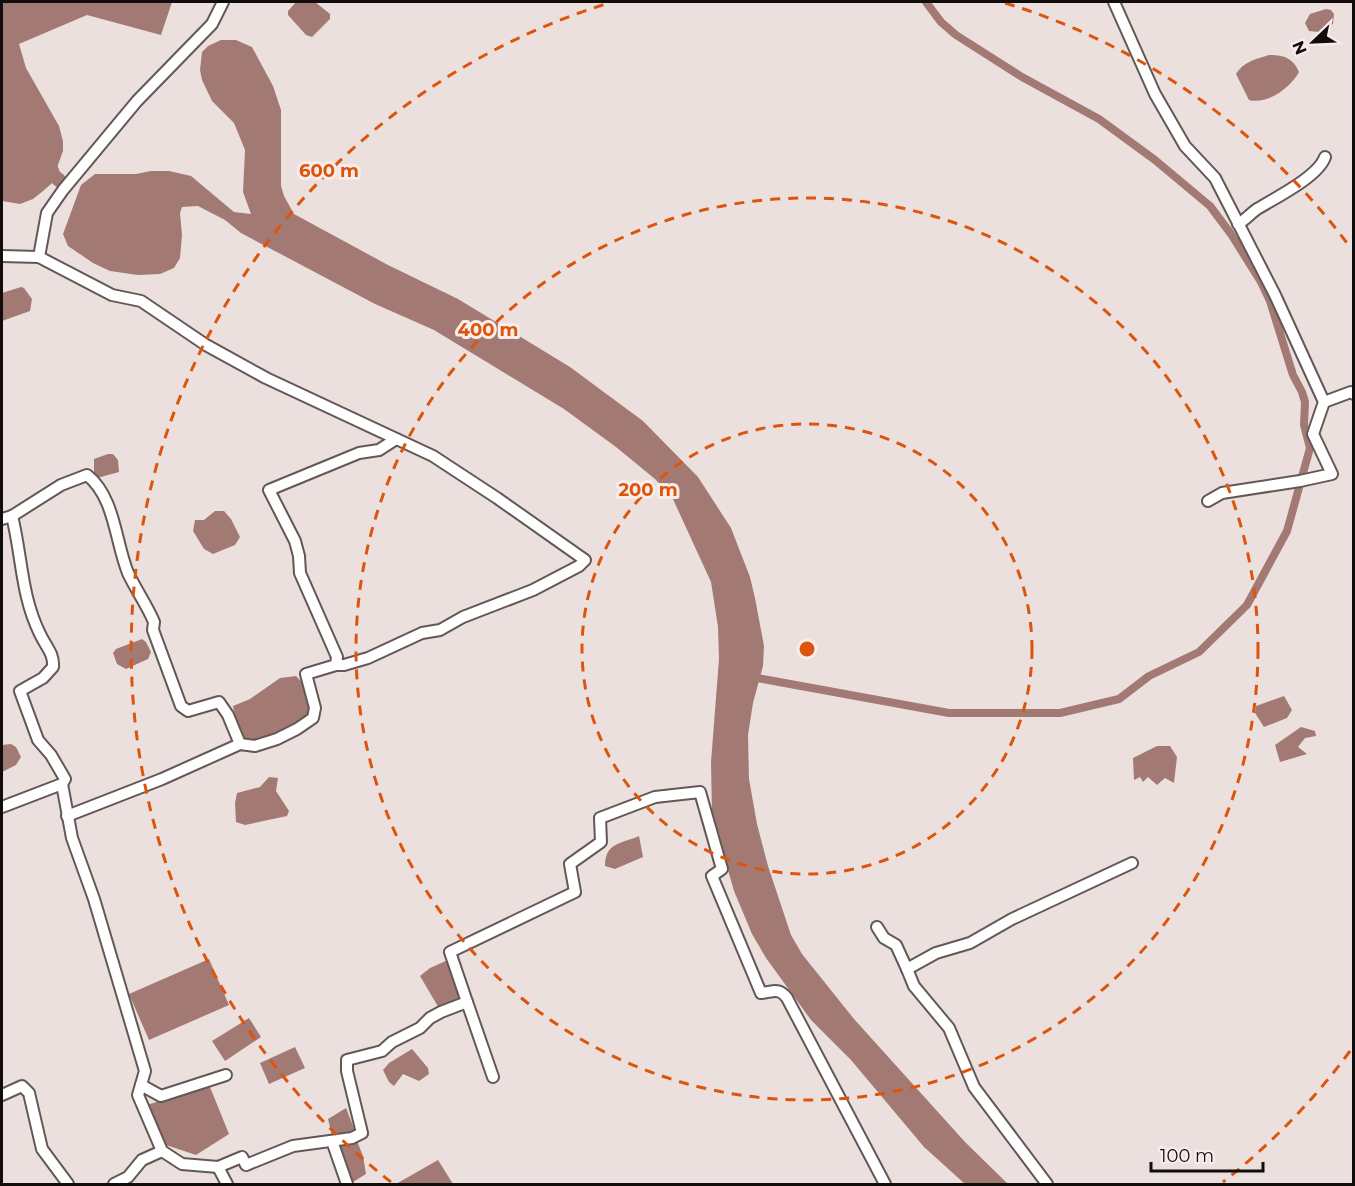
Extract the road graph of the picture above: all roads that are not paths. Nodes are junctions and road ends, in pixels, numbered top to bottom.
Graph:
1 (223, 2) edge
2 (1114, 2) edge
3 (1325, 157) dead end
4 (1238, 224) junction
5 (2, 256) edge
6 (39, 257) junction
7 (1353, 393) edge
8 (1324, 402) junction
9 (396, 438) junction
10 (1209, 501) dead end
11 (7, 518) edge
12 (336, 665) junction
13 (240, 744) junction
14 (62, 784) junction
15 (2, 807) edge
16 (67, 816) junction
17 (1132, 862) dead end
18 (877, 927) dead end
19 (907, 969) junction
20 (467, 1002) junction
21 (226, 1075) dead end
22 (493, 1077) dead end
23 (141, 1085) junction
24 (2, 1095) edge
25 (332, 1141) junction
26 (162, 1151) junction
27 (218, 1167) junction
28 (68, 1185) edge
29 (114, 1185) edge
30 (227, 1185) edge
31 (347, 1185) edge
32 (885, 1185) edge
33 (1047, 1185) edge

1 - 6 street
2 - 4 street
3 - 4 street
4 - 8 street
5 - 6 street
6 - 9 street
7 - 8 street
8 - 10 street
9 - 12 street
9 - 12 street
11 - 13 street
11 - 14 street
12 - 13 street
13 - 16 street
14 - 15 street
14 - 16 street
16 - 23 street
17 - 19 street
18 - 19 street
19 - 33 street
20 - 22 street
20 - 25 street
20 - 32 street
21 - 23 street
23 - 26 street
24 - 28 street
25 - 27 street
25 - 31 street
26 - 27 street
26 - 29 street
27 - 30 street

